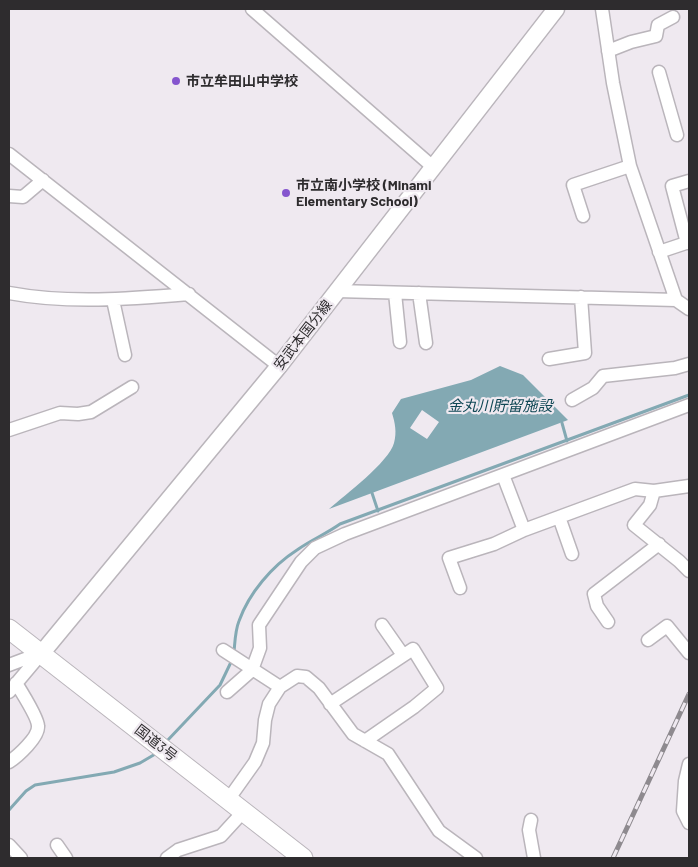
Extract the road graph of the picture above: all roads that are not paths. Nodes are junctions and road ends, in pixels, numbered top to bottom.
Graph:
1 (252, 9) edge
2 (556, 9) edge
3 (602, 9) edge
4 (673, 18) dead end
5 (608, 51) junction
6 (659, 72) dead end
7 (677, 134) dead end
8 (9, 154) edge
9 (630, 166) junction
10 (433, 167) junction
11 (43, 180) junction
12 (689, 181) edge
13 (9, 196) edge
14 (583, 216) dead end
15 (688, 242) edge
16 (659, 252) junction
17 (337, 292) junction
18 (9, 293) edge
19 (391, 293) junction
20 (419, 293) junction
21 (189, 294) junction
22 (581, 297) junction
23 (113, 300) junction
24 (676, 300) junction
25 (689, 309) edge
26 (391, 330) dead end
27 (400, 342) dead end
28 (426, 343) dead end
29 (125, 355) dead end
30 (549, 359) dead end
31 (689, 364) edge
32 (279, 366) junction
33 (132, 388) dead end
34 (572, 400) dead end
35 (689, 405) edge
36 (9, 430) edge
37 (503, 475) junction
38 (689, 486) edge
39 (654, 491) junction
40 (560, 516) junction
41 (524, 530) junction
42 (659, 544) junction
43 (572, 554) dead end
44 (689, 571) edge
45 (460, 588) dead end
46 (608, 622) dead end
47 (382, 625) dead end
48 (9, 629) edge
49 (648, 640) dead end
50 (223, 650) dead end
51 (689, 653) edge
52 (41, 654) junction
53 (403, 655) junction
54 (9, 666) edge
55 (252, 670) junction
56 (12, 687) edge
57 (280, 688) junction
58 (227, 692) dead end
59 (330, 704) junction
60 (365, 741) junction
61 (9, 762) edge
62 (689, 764) edge
63 (228, 800) junction
64 (243, 812) junction
65 (531, 820) dead end
66 (689, 823) edge
67 (9, 845) edge
68 (57, 845) dead end
69 (21, 858) edge
70 (66, 858) edge
71 (168, 858) edge
72 (303, 858) edge
73 (476, 858) edge
74 (534, 858) edge

1 - 10 street
2 - 10 main road, 安武本国分線
3 - 5 street
4 - 5 street
5 - 9 street
6 - 7 street
8 - 11 street
9 - 14 street
9 - 16 street
10 - 17 main road, 安武本国分線
11 - 13 street
11 - 21 street
12 - 15 street
15 - 16 street
16 - 24 street
17 - 19 street
17 - 32 main road, 安武本国分線
18 - 23 street
19 - 20 street
19 - 26 street
19 - 27 street
20 - 22 street
20 - 28 street
21 - 23 street
21 - 32 street
22 - 24 street
22 - 30 street
23 - 29 street
24 - 25 street
31 - 34 street
32 - 52 main road, 安武本国分線
33 - 36 street
35 - 37 street
37 - 41 street
37 - 55 street
38 - 39 street
39 - 40 street
39 - 42 street
40 - 41 street
40 - 43 street
41 - 45 street
42 - 44 street
42 - 46 street
47 - 53 street
48 - 52 highway, 国道3号
49 - 51 street
50 - 55 street
52 - 54 street
52 - 56 street
52 - 63 highway, 国道3号
53 - 59 street
53 - 60 street
55 - 57 street
55 - 58 street
56 - 61 street
57 - 59 street
57 - 63 street
59 - 60 street
60 - 73 street
62 - 66 street
63 - 64 highway, 国道3号
64 - 71 street
64 - 72 highway, 国道3号
65 - 74 street
67 - 69 street
68 - 70 street

